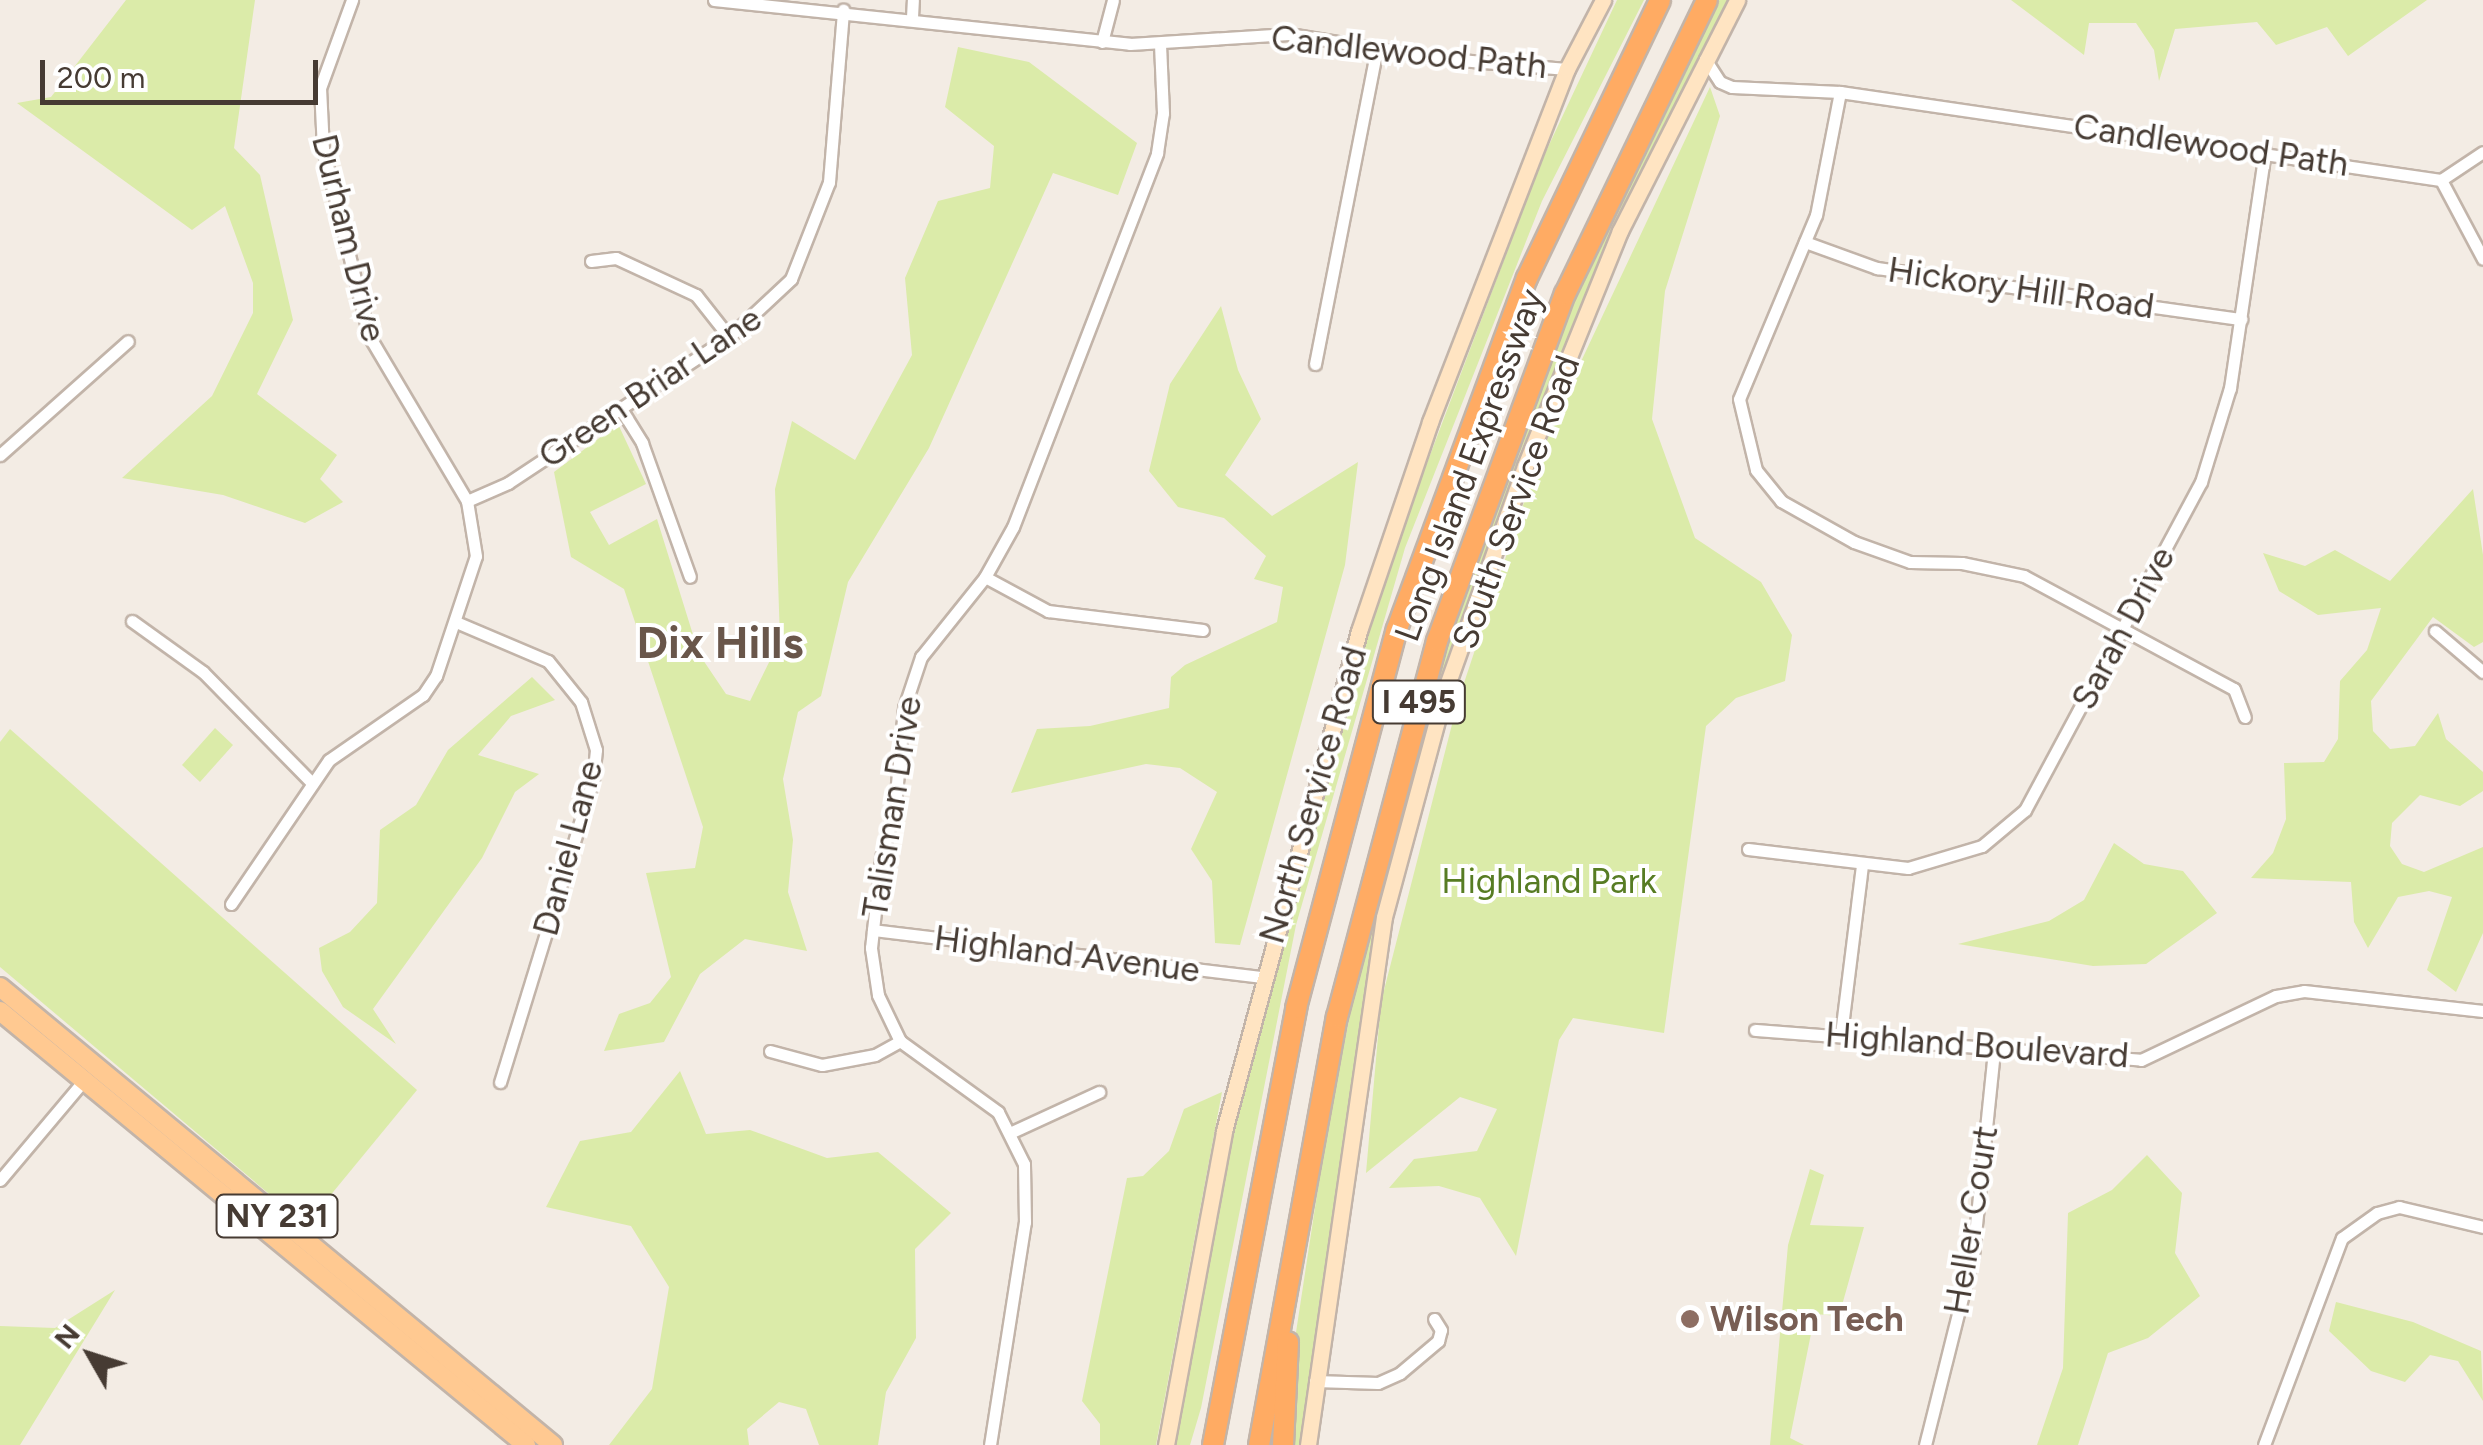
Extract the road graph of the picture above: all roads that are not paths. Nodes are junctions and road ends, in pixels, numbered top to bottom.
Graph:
1 (352, 0) edge
2 (714, 0) edge
3 (913, 0) edge
4 (1112, 0) edge
5 (1603, 0) edge
6 (1660, 0) edge
7 (1707, 0) edge
8 (1737, 0) edge
9 (844, 10) junction
10 (912, 18) junction
11 (1102, 42) junction
12 (1160, 43) junction
13 (1377, 48) junction
14 (1704, 59) junction
15 (1567, 69) junction
16 (1840, 92) junction
17 (2265, 152) junction
18 (2480, 159) edge
19 (2440, 180) junction
20 (1805, 242) junction
21 (2483, 258) edge
22 (592, 261) dead end
23 (2240, 320) junction
24 (729, 337) junction
25 (128, 341) dead end
26 (1315, 364) dead end
27 (620, 410) junction
28 (0, 455) edge
29 (468, 501) junction
30 (690, 577) dead end
31 (985, 577) junction
32 (132, 621) dead end
33 (456, 622) junction
34 (2122, 629) junction
35 (1203, 630) dead end
36 (2435, 632) dead end
37 (2483, 672) edge
38 (2245, 717) dead end
39 (310, 782) junction
40 (1748, 849) dead end
41 (1862, 866) junction
42 (231, 904) dead end
43 (872, 930) junction
44 (1261, 977) junction
45 (0, 987) edge
46 (0, 1011) edge
47 (2483, 1011) edge
48 (1756, 1030) dead end
49 (1841, 1034) junction
50 (900, 1041) junction
51 (770, 1051) dead end
52 (1994, 1052) junction
53 (90, 1074) junction
54 (500, 1082) dead end
55 (1099, 1092) dead end
56 (1012, 1132) junction
57 (1312, 1141) junction
58 (0, 1180) edge
59 (2483, 1228) edge
60 (1434, 1319) dead end
61 (1226, 1362) junction
62 (1315, 1381) junction
63 (525, 1440) edge
64 (553, 1445) edge
65 (990, 1445) edge
66 (1166, 1445) edge
67 (1198, 1445) edge
68 (1213, 1445) edge
69 (1259, 1445) edge
70 (1283, 1445) edge
71 (1308, 1445) edge
72 (1925, 1445) edge
73 (2264, 1445) edge

1 - 29 street, Durham Drive
2 - 9 street, Candlewood Path
3 - 10 street
4 - 11 street
5 - 15 main road, North Service Road
6 - 61 highway, Long Island Expressway / I 495
7 - 57 highway, Long Island Expressway / I 495
8 - 14 main road, South Service Road
9 - 10 street, Candlewood Path
9 - 24 street, Green Briar Lane
10 - 11 street, Candlewood Path
11 - 12 street, Candlewood Path
12 - 13 street, Candlewood Path
12 - 31 street, Talisman Drive
13 - 15 street, Candlewood Path
13 - 26 street
14 - 16 street, Candlewood Path
14 - 62 main road, South Service Road
15 - 44 main road, North Service Road
16 - 17 street, Candlewood Path
16 - 20 street
17 - 19 street, Candlewood Path
17 - 23 street, Sarah Drive
18 - 19 street
19 - 21 street
20 - 23 street, Hickory Hill Road
20 - 34 street
22 - 24 street
23 - 34 street, Sarah Drive
24 - 27 street, Green Briar Lane
25 - 28 street
27 - 29 street, Green Briar Lane
27 - 30 street
29 - 33 street, Durham Drive
31 - 35 street
31 - 43 street, Talisman Drive
32 - 39 street
33 - 39 street, Durham Drive
33 - 54 street, Daniel Lane
34 - 38 street
34 - 41 street, Sarah Drive
36 - 37 street
39 - 42 street, Durham Drive
40 - 41 street, Sarah Drive
41 - 49 street
43 - 44 street, Highland Avenue
43 - 50 street, Talisman Drive
44 - 66 main road, North Service Road
45 - 53 main road, NY 231
46 - 53 main road, NY 231
47 - 52 street, Highland Boulevard
48 - 49 street, Highland Boulevard
49 - 52 street, Highland Boulevard
50 - 51 street
50 - 56 street
52 - 72 street, Heller Court
53 - 58 street
53 - 63 main road, NY 231
55 - 56 street
56 - 65 street
57 - 69 highway, Long Island Expressway / I 495
57 - 70 highway
59 - 73 street
60 - 62 street
61 - 67 highway
61 - 68 highway, Long Island Expressway / I 495
62 - 71 main road, South Service Road
63 - 64 main road, NY 231

